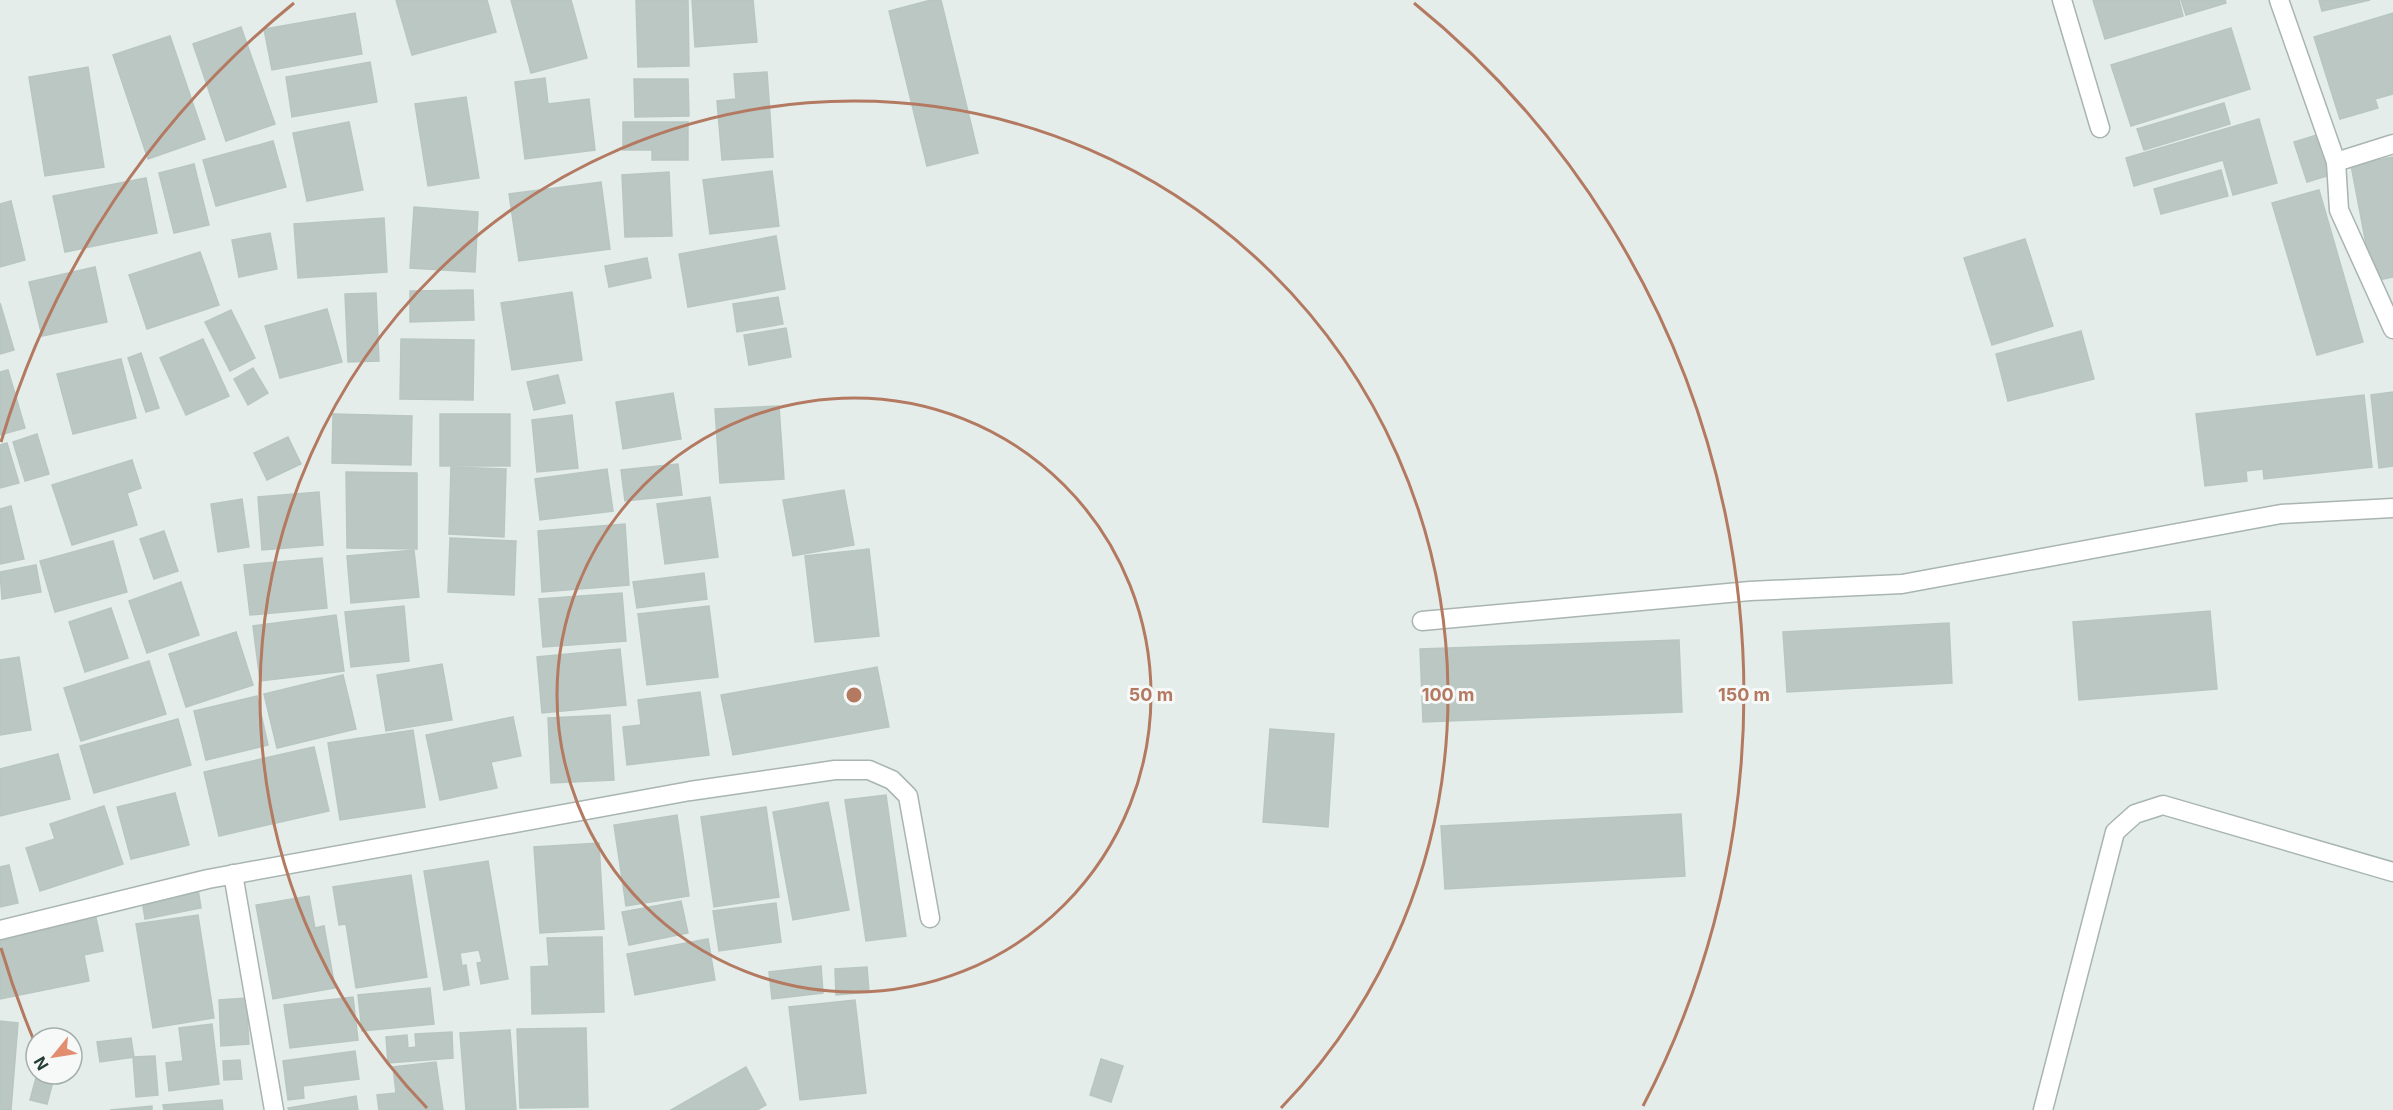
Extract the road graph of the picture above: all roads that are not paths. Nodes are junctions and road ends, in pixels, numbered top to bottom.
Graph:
1 (2062, 0) edge
2 (2279, 0) edge
3 (2100, 128) dead end
4 (2393, 144) edge
5 (2336, 162) junction
6 (2393, 329) edge
7 (2393, 508) edge
8 (1422, 621) dead end
9 (2393, 872) edge
10 (233, 874) junction
11 (930, 918) dead end
12 (0, 930) edge
13 (274, 1110) edge
14 (2043, 1110) edge

1 - 3 street
2 - 5 street
4 - 5 street
5 - 6 street
7 - 8 street
9 - 14 street
10 - 11 street
10 - 12 street
10 - 13 street

